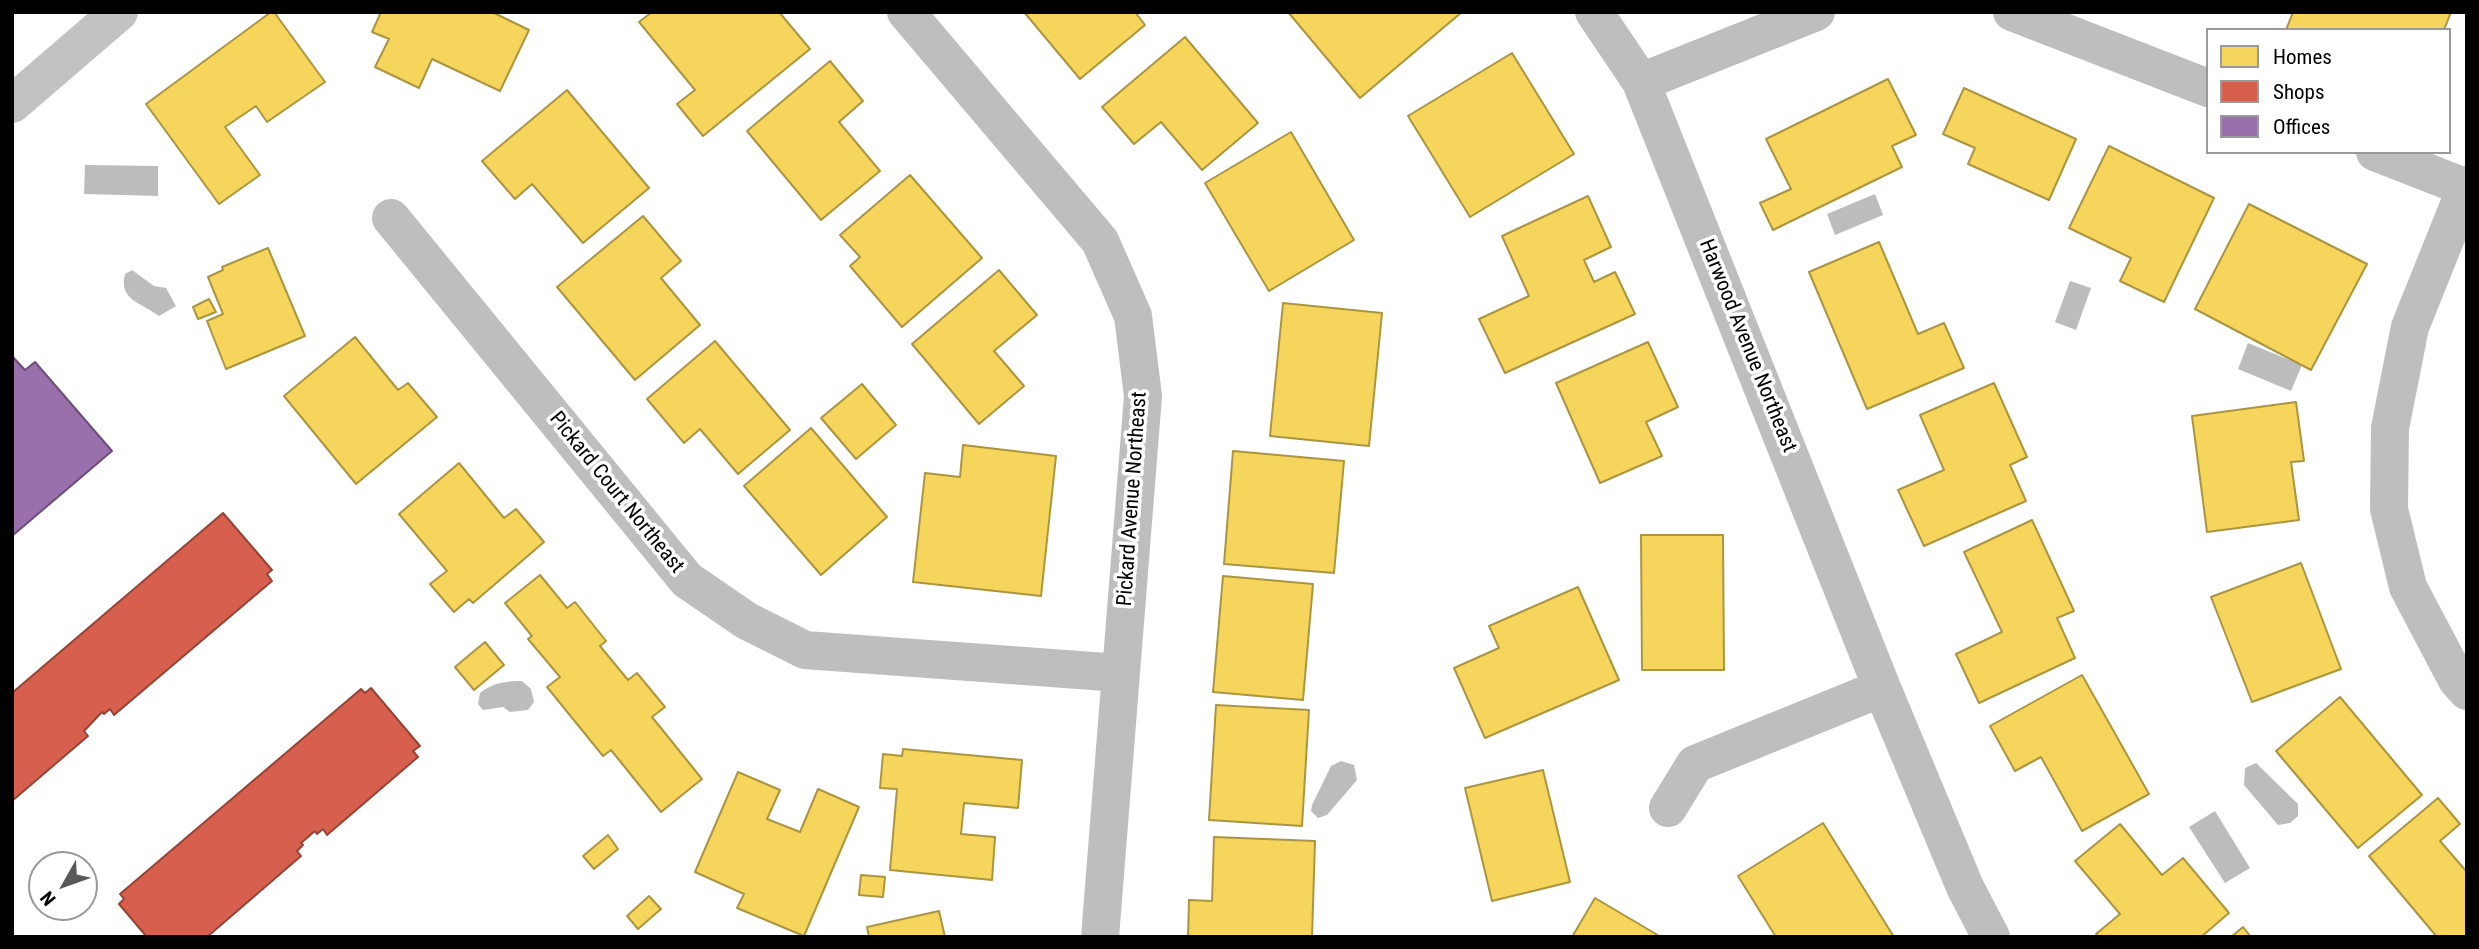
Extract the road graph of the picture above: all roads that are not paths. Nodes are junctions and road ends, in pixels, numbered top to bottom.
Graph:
1 (119, 12) edge
2 (906, 12) edge
3 (1594, 12) edge
4 (1816, 12) edge
5 (2012, 12) edge
6 (1641, 82) junction
7 (2206, 87) edge
8 (12, 104) edge
9 (2380, 154) edge
10 (2467, 187) edge
11 (391, 218) dead end
12 (1120, 673) junction
13 (1882, 688) junction
14 (2467, 691) edge
15 (1668, 808) dead end
16 (1100, 937) edge
17 (1991, 937) edge

1 - 8 main road
2 - 12 street, Pickard Avenue Northeast
3 - 6 street, Harwood Avenue Northeast
4 - 6 street
5 - 7 street
6 - 13 street, Harwood Avenue Northeast
9 - 10 street
10 - 14 street
11 - 12 street, Pickard Court Northeast
12 - 16 street, Pickard Avenue Northeast
13 - 15 street
13 - 17 street, Harwood Avenue Northeast

